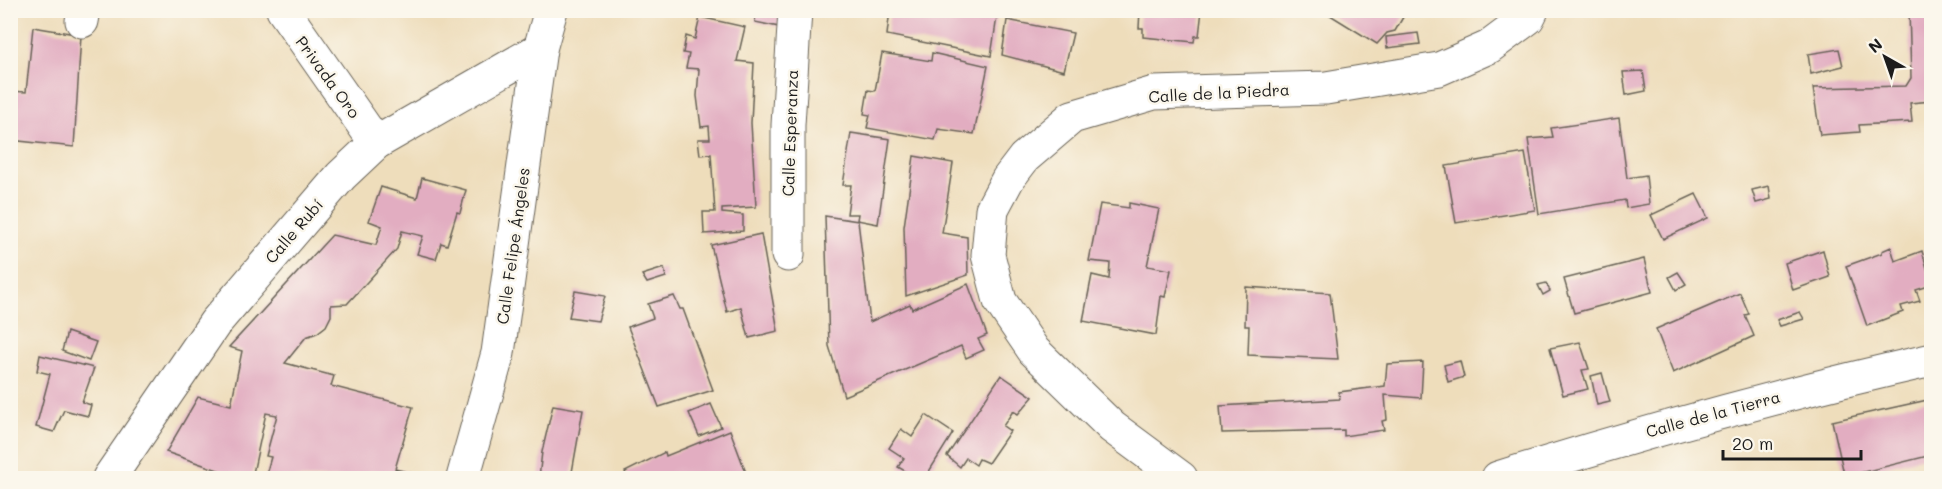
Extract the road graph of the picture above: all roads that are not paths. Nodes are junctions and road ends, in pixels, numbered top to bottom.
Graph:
1 (283, 10) edge
2 (551, 10) edge
3 (795, 10) edge
4 (1532, 10) edge
5 (540, 49) junction
6 (376, 143) junction
7 (788, 255) dead end
8 (1932, 360) edge
9 (109, 478) edge
10 (463, 478) edge
11 (1181, 478) edge
12 (1498, 478) edge

1 - 6 street, Privada Oro
2 - 5 street, Calle Felipe Ángeles
3 - 7 street, Calle Esperanza
4 - 11 street, Calle de la Piedra
5 - 6 street, Calle Rubí
5 - 10 street, Calle Felipe Ángeles
6 - 9 street, Calle Rubí
8 - 12 street, Calle de la Tierra

